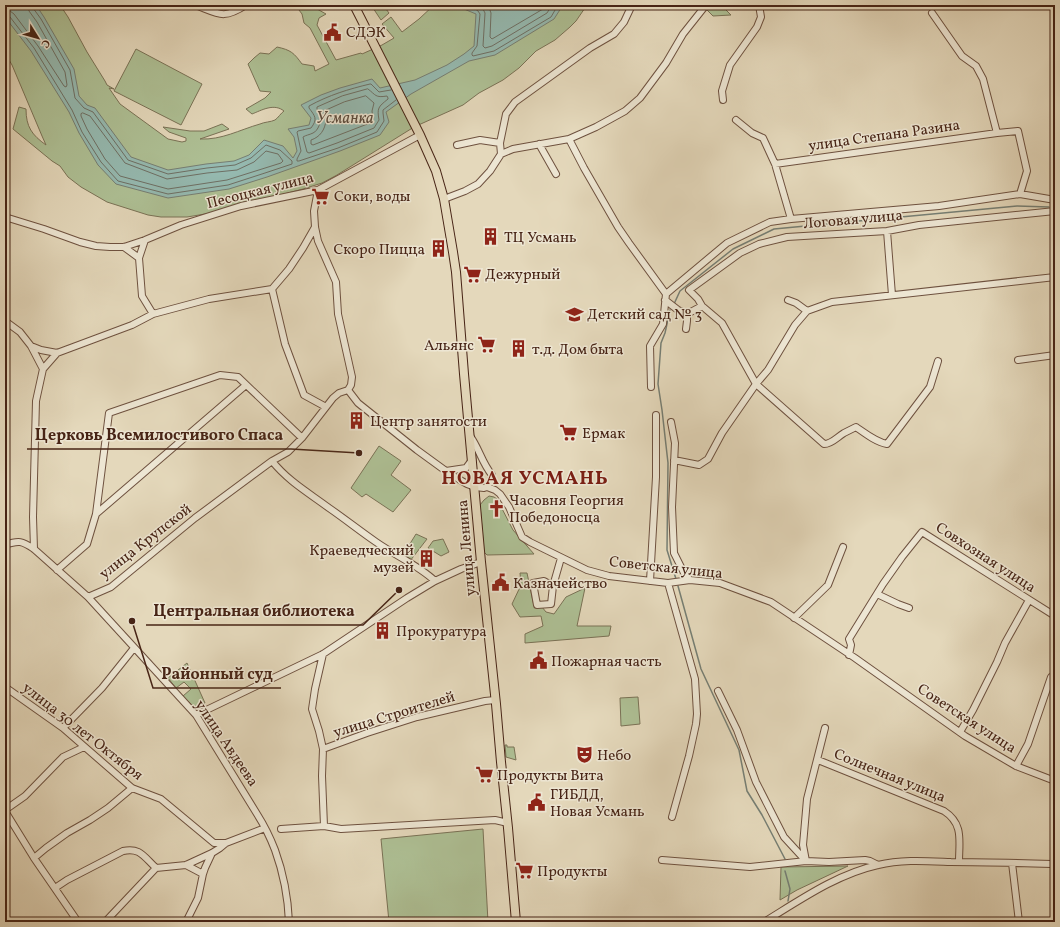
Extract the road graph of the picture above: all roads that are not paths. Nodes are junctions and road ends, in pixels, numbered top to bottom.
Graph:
1 (195, 5) edge
2 (246, 5) edge
3 (354, 5) edge
4 (632, 5) edge
5 (706, 5) edge
6 (759, 5) edge
7 (932, 13) dead end
8 (723, 100) dead end
9 (736, 120) dead end
10 (418, 132) junction
11 (997, 132) junction
12 (569, 139) junction
13 (500, 143) junction
14 (539, 144) junction
15 (457, 145) dead end
16 (501, 154) junction
17 (775, 164) junction
18 (556, 174) dead end
19 (319, 189) junction
20 (1020, 194) junction
21 (444, 199) junction
22 (1055, 200) edge
23 (1055, 211) edge
24 (5, 217) edge
25 (791, 219) junction
26 (315, 227) junction
27 (887, 231) junction
28 (145, 240) junction
29 (124, 247) junction
30 (139, 258) junction
31 (1055, 277) edge
32 (272, 289) junction
33 (892, 295) junction
34 (665, 297) junction
35 (788, 300) dead end
36 (702, 306) junction
37 (807, 312) junction
38 (153, 314) junction
39 (687, 314) junction
40 (5, 321) edge
41 (686, 329) dead end
42 (31, 346) junction
43 (57, 353) junction
44 (1055, 355) edge
45 (1018, 360) dead end
46 (938, 361) dead end
47 (43, 369) junction
48 (756, 384) junction
49 (246, 385) junction
50 (651, 387) dead end
51 (348, 390) junction
52 (326, 407) junction
53 (656, 415) dead end
54 (671, 422) dead end
55 (470, 435) junction
56 (302, 438) junction
57 (472, 460) junction
58 (674, 460) junction
59 (272, 461) junction
60 (446, 470) junction
61 (475, 487) junction
62 (487, 487) junction
63 (96, 514) junction
64 (5, 545) edge
65 (843, 547) dead end
66 (34, 549) junction
67 (561, 558) junction
68 (481, 562) junction
69 (57, 570) junction
70 (690, 580) junction
71 (435, 581) junction
72 (650, 581) junction
73 (668, 583) junction
74 (553, 586) junction
75 (877, 594) junction
76 (88, 597) junction
77 (1029, 600) junction
78 (909, 608) dead end
79 (1055, 616) edge
80 (794, 618) junction
81 (849, 639) junction
82 (838, 646) junction
83 (134, 648) junction
84 (323, 654) junction
85 (849, 654) junction
86 (1051, 677) dead end
87 (5, 687) edge
88 (718, 691) dead end
89 (495, 700) junction
90 (196, 715) junction
91 (63, 728) junction
92 (825, 728) dead end
93 (960, 732) junction
94 (84, 747) junction
95 (323, 749) junction
96 (818, 760) junction
97 (1016, 766) junction
98 (1055, 781) edge
99 (132, 788) junction
100 (5, 810) edge
101 (672, 817) dead end
102 (508, 823) junction
103 (324, 826) junction
104 (265, 828) junction
105 (281, 829) dead end
106 (214, 843) junction
107 (226, 843) junction
108 (212, 853) junction
109 (34, 858) junction
110 (662, 860) dead end
111 (806, 861) junction
112 (959, 862) junction
113 (1012, 863) junction
114 (1055, 864) edge
115 (186, 865) junction
116 (878, 865) junction
117 (156, 868) junction
118 (203, 874) junction
119 (55, 888) junction
120 (78, 922) edge
121 (105, 922) edge
122 (186, 922) edge
123 (289, 922) edge
124 (516, 922) edge
125 (764, 922) edge
126 (1019, 922) edge

1 - 2 street
3 - 10 main road, улица Ленина
4 - 13 street
5 - 12 street
6 - 8 street
7 - 11 street
9 - 17 street
10 - 19 street, Песоцкая улица
10 - 21 main road, улица Ленина
11 - 17 street, улица Степана Разина
11 - 20 street, улица Степана Разина
12 - 14 street
12 - 34 street
13 - 15 street
13 - 16 street
14 - 16 street
14 - 18 street
16 - 21 street
17 - 25 street
19 - 26 street
19 - 28 street, Песоцкая улица
20 - 22 street
20 - 25 street
21 - 55 main road, улица Ленина
23 - 27 street, Логовая улица
24 - 29 street, Песоцкая улица
25 - 34 street
26 - 32 street
26 - 51 street
27 - 33 street
27 - 36 street, Логовая улица
28 - 29 street, Песоцкая улица
28 - 30 street
29 - 30 street
30 - 38 street
31 - 33 street
32 - 38 street
32 - 52 street
33 - 37 street
34 - 39 street
34 - 50 street
35 - 37 street
36 - 39 street
36 - 48 street, Логовая улица
37 - 48 street
38 - 43 street
39 - 41 street
40 - 42 street
42 - 43 street
42 - 47 street
43 - 47 street
44 - 45 street
46 - 48 street, Логовая улица
47 - 66 street
48 - 58 street
49 - 56 street
49 - 63 street
49 - 63 street
51 - 52 street, улица Крупской
51 - 60 street
52 - 56 street, улица Крупской
53 - 72 street
54 - 58 street
55 - 57 main road, улица Ленина
55 - 62 street
56 - 59 street, улица Крупской
57 - 60 street
57 - 61 main road, улица Ленина
58 - 70 street
59 - 71 street
59 - 76 street, улица Крупской
60 - 61 street
61 - 62 street
61 - 68 main road, улица Ленина
62 - 67 street, Советская улица
63 - 69 street
64 - 66 street
65 - 80 street
66 - 69 street
67 - 72 street, Советская улица
67 - 74 street
68 - 71 street
68 - 89 main road, улица Ленина
69 - 76 street
70 - 73 street, Советская улица
70 - 80 street, Советская улица
71 - 84 street
72 - 73 street, Советская улица
73 - 101 street
74 - 74 street
75 - 77 street, Совхозная улица
75 - 78 street
75 - 81 street
76 - 83 street
77 - 79 street, Совхозная улица
77 - 93 street
80 - 82 street, Советская улица
81 - 82 street
81 - 85 street
82 - 85 street, Советская улица
83 - 90 street, улица Авдеева
83 - 91 street
84 - 90 street
84 - 95 street
85 - 93 street, Советская улица
86 - 97 street
87 - 91 street, улица 30 лет Октября
88 - 111 street
89 - 95 street, улица Строителей
89 - 102 main road, улица Ленина
90 - 104 street, улица Авдеева
91 - 94 street, улица 30 лет Октября
92 - 96 street, Солнечная улица
93 - 97 street, Советская улица
94 - 99 street, улица 30 лет Октября
94 - 100 street
95 - 103 street
96 - 111 street, Солнечная улица
96 - 112 street, Солнечная улица
97 - 98 street, Советская улица
99 - 106 street, улица 30 лет Октября
99 - 109 street
100 - 109 street
102 - 103 street
102 - 124 main road, улица Ленина
103 - 105 street
104 - 107 street
104 - 123 street, улица Авдеева
106 - 107 street
106 - 108 street
107 - 108 street
108 - 115 street
108 - 118 street
109 - 119 street
110 - 111 street
111 - 116 street
112 - 113 street
112 - 116 street
113 - 114 street
113 - 126 street
115 - 117 street
115 - 118 street
116 - 125 street
117 - 119 street
117 - 121 street
118 - 122 street
119 - 120 street

